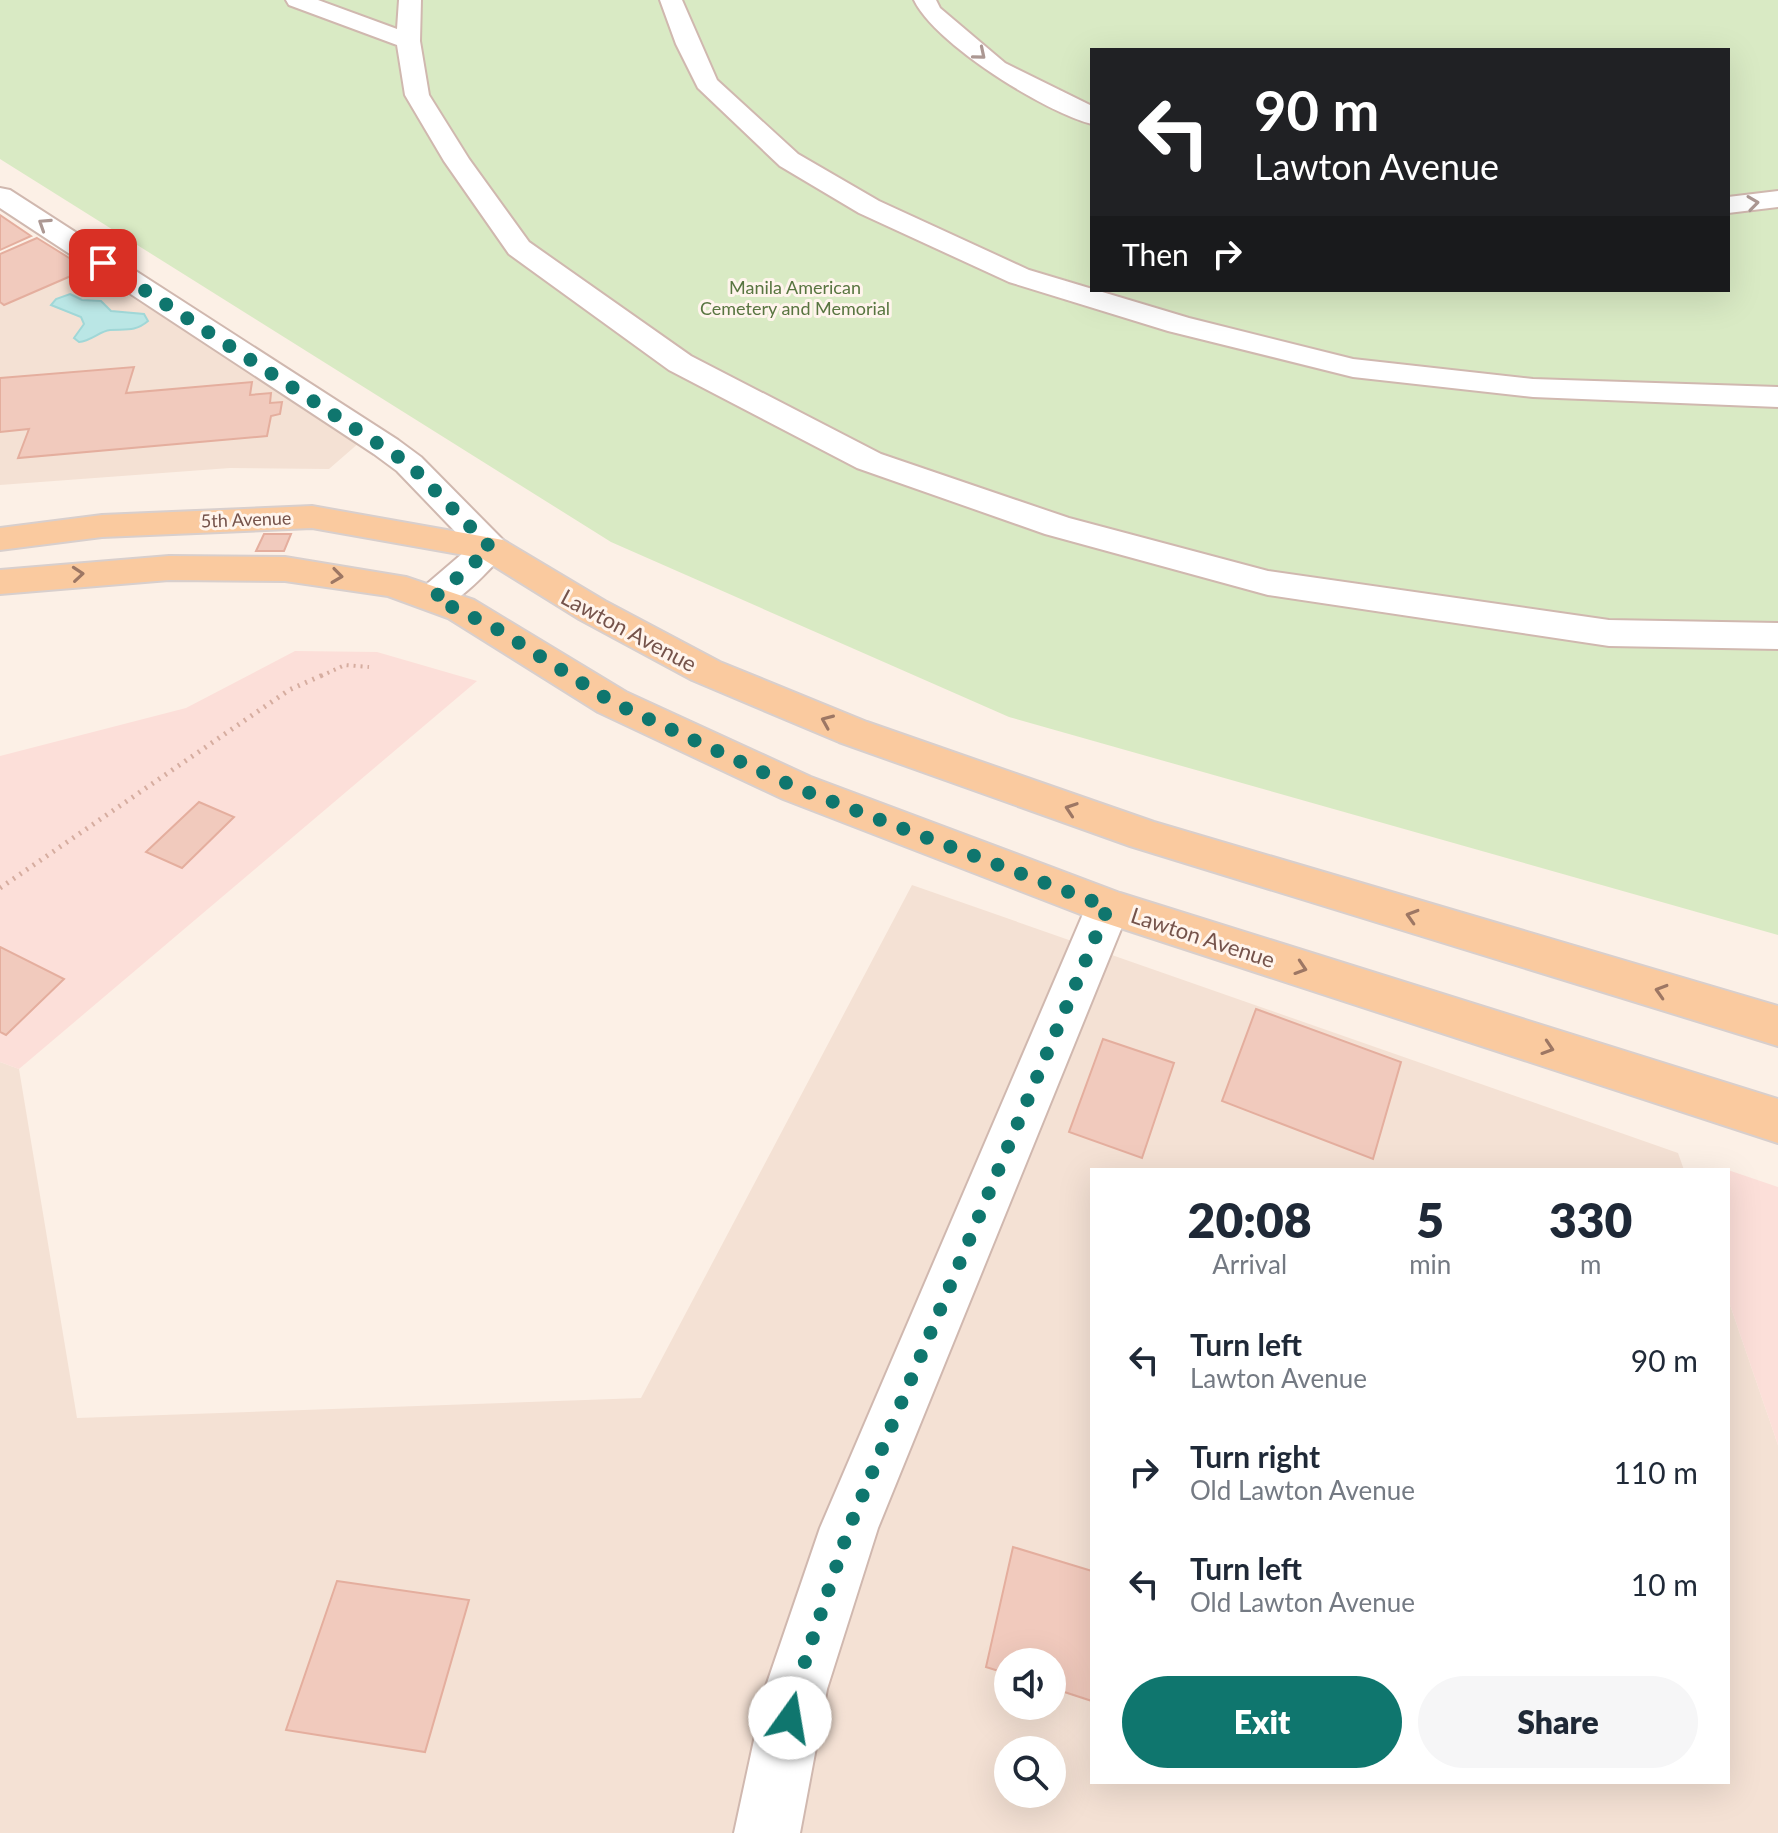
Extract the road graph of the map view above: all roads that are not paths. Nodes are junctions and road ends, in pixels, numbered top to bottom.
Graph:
1 (297, 0) edge
2 (410, 0) edge
3 (671, 0) edge
4 (925, 0) edge
5 (408, 41) junction
6 (1090, 115) edge
7 (0, 196) edge
8 (1778, 199) edge
9 (1730, 205) edge
10 (1778, 397) edge
11 (0, 539) edge
12 (491, 548) junction
13 (0, 582) edge
14 (434, 598) junction
15 (1778, 636) edge
16 (1108, 907) junction
17 (1778, 1026) edge
18 (1778, 1121) edge
19 (767, 1833) edge

1 - 5 street
2 - 5 street
3 - 10 street
4 -> 6 street
5 - 15 street
12 -> 7 street
9 -> 8 street
11 - 12 main road, 5th Avenue
12 - 14 street
17 -> 12 main road, Lawton Avenue
13 -> 14 main road
14 - 16 main road, Lawton Avenue
16 -> 18 main road, Lawton Avenue
16 - 19 street

